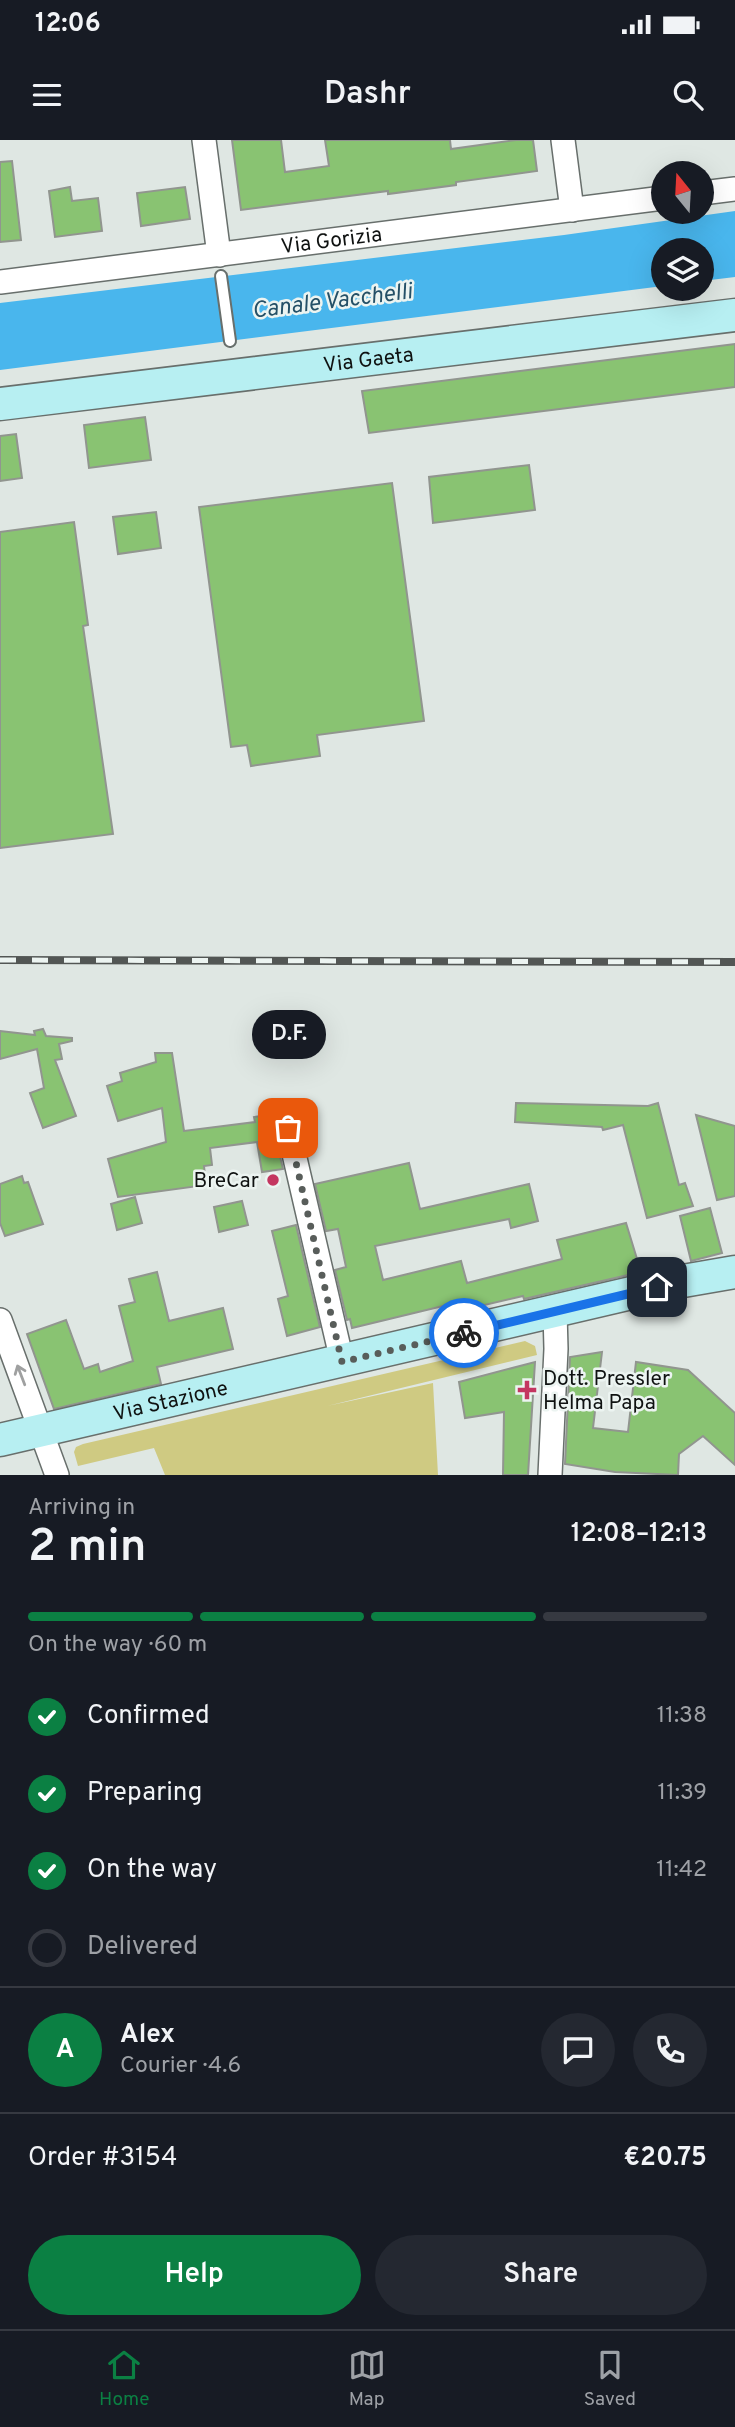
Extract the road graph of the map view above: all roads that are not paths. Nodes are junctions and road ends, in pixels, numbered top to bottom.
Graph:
1 (204, 140) edge
2 (563, 140) edge
3 (735, 189) edge
4 (714, 192) edge
5 (651, 200) edge
6 (572, 210) junction
7 (220, 266) junction
8 (0, 282) edge
9 (735, 314) edge
10 (230, 341) dead end
11 (0, 404) edge
12 (288, 1128) dead end
13 (735, 1272) edge
14 (555, 1312) junction
15 (0, 1320) edge
16 (342, 1362) junction
17 (42, 1430) junction
18 (0, 1440) edge
19 (57, 1475) edge
20 (550, 1475) edge

1 - 7 street
2 - 6 street
3 - 4 street
5 - 6 street, Via Gorizia
6 - 7 street, Via Gorizia
7 - 8 street, Via Gorizia
7 - 10 lane
9 - 11 street, Via Gaeta
12 - 16 street
13 - 14 street, Via Stazione
14 - 16 street, Via Stazione
14 - 20 street
17 -> 15 street
16 - 17 street, Via Stazione
17 - 18 street, Via Stazione
17 - 19 street

